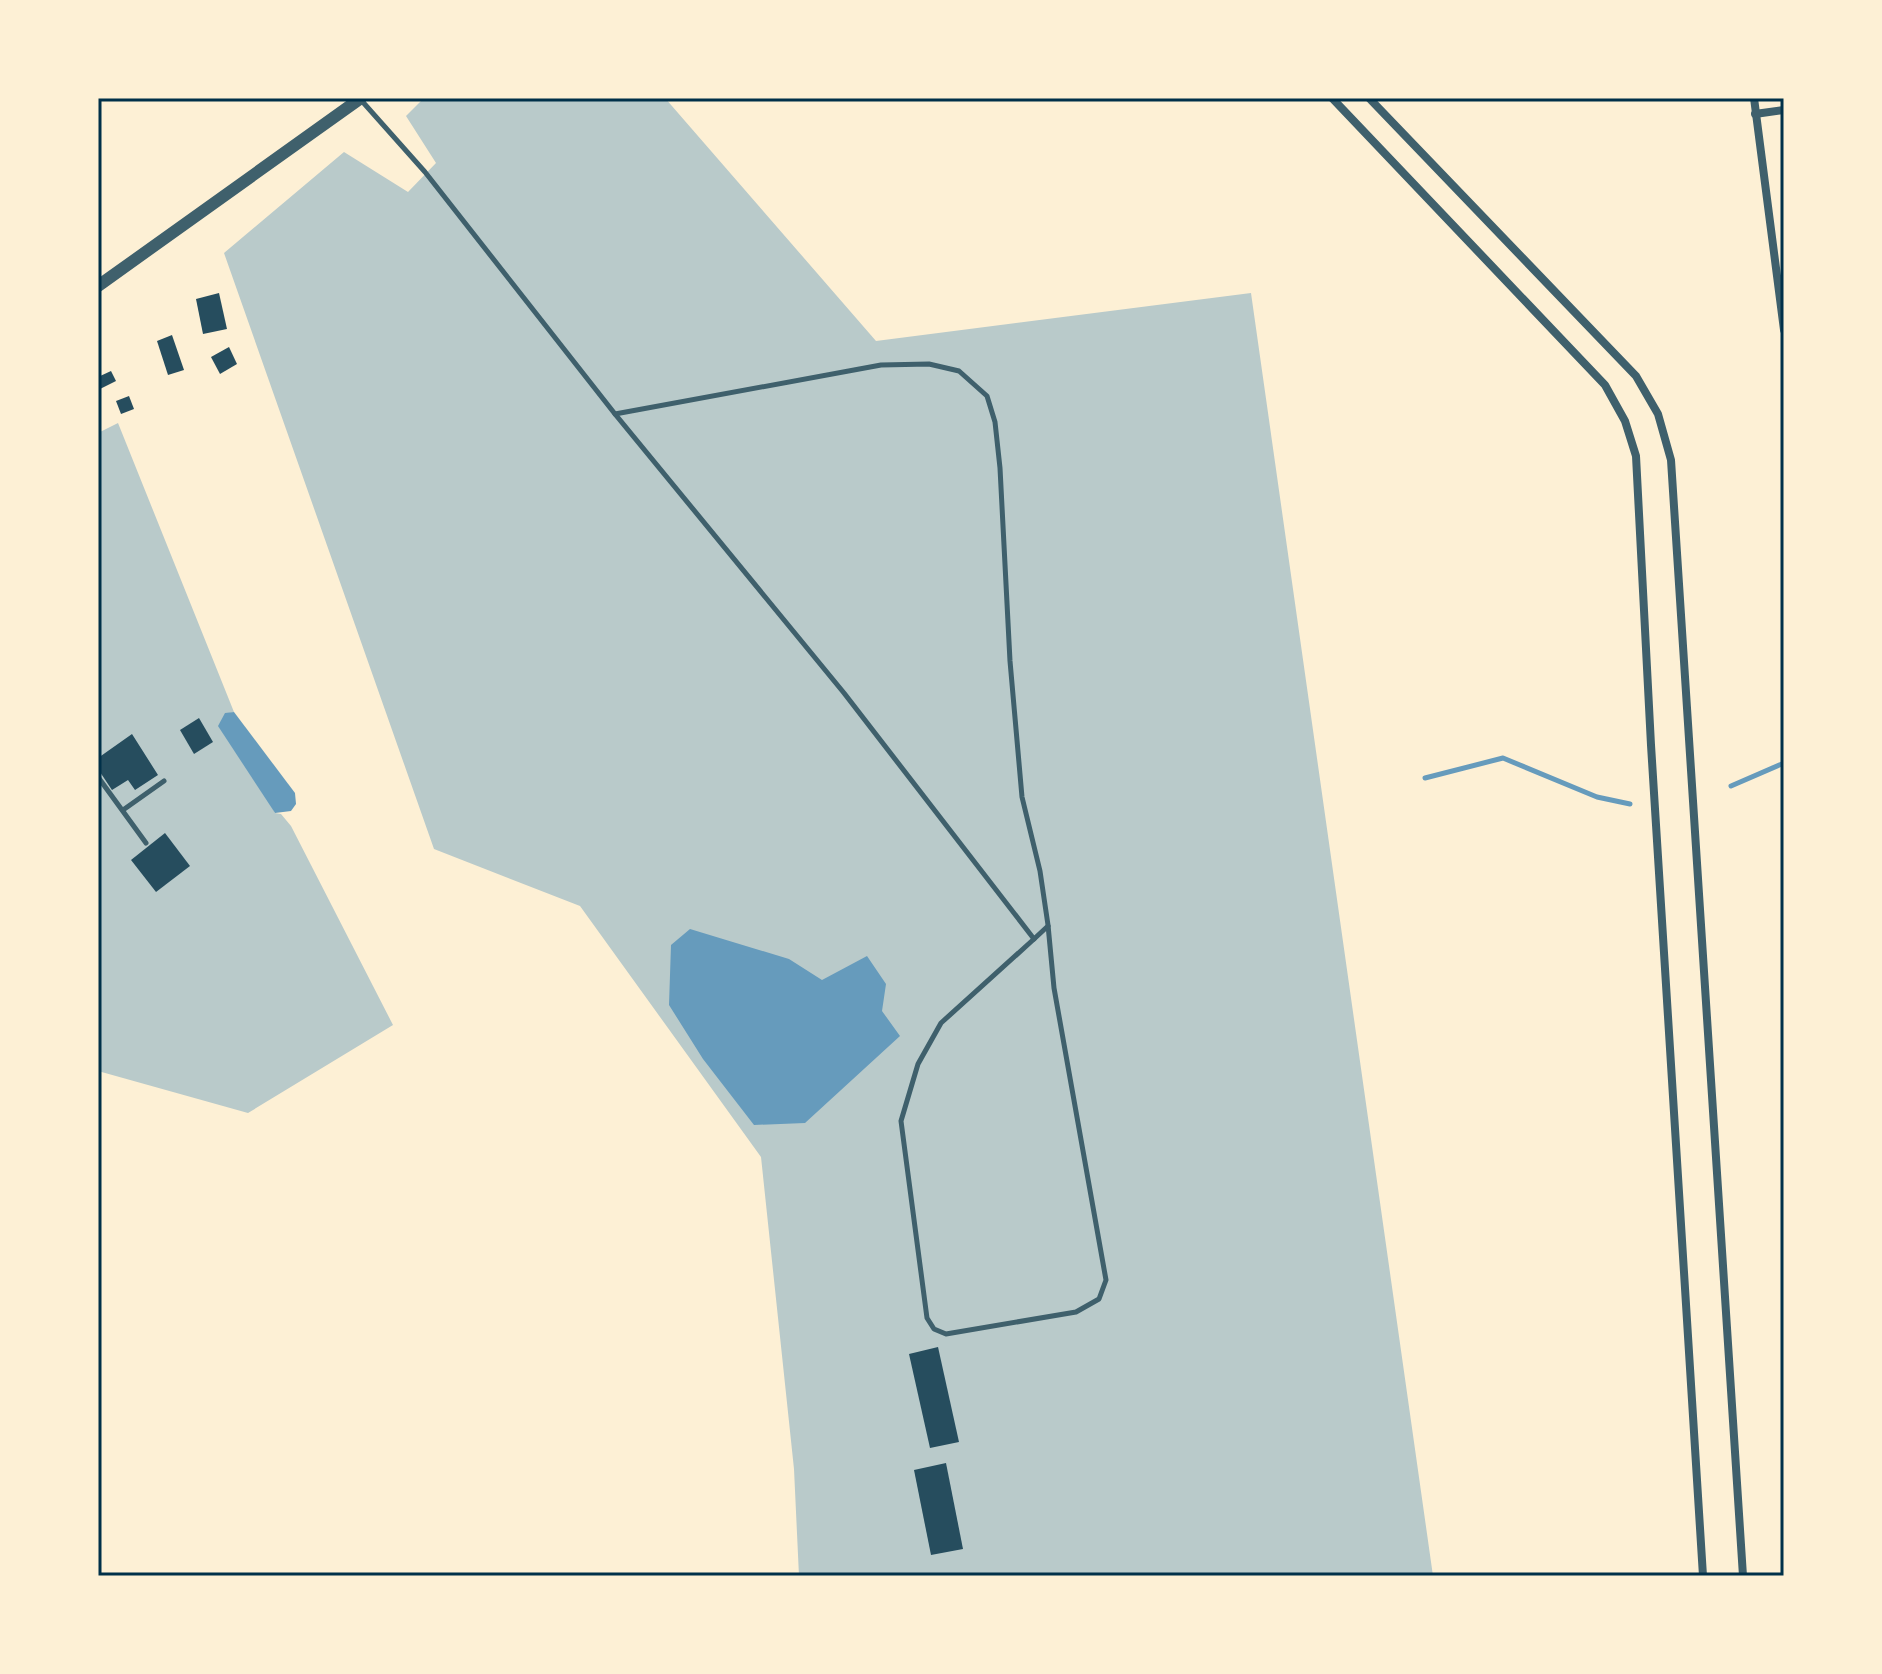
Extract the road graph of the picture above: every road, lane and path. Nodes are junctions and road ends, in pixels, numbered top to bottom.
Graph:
1 (361, 98) edge
2 (1332, 98) edge
3 (1369, 98) edge
4 (1754, 98) edge
5 (1784, 110) edge
6 (1755, 114) junction
7 (98, 286) edge
8 (1784, 330) edge
9 (615, 414) junction
10 (98, 777) edge
11 (164, 781) dead end
12 (123, 810) junction
13 (146, 843) dead end
14 (1048, 925) junction
15 (1034, 939) junction
16 (1703, 1576) edge
17 (1743, 1576) edge

1 - 7 street
1 - 9 lane
2 - 16 street
3 - 17 street
4 - 6 street
5 - 6 street
6 - 8 street
9 - 14 lane
9 - 15 lane
10 - 12 lane
11 - 12 lane
12 - 13 lane
14 - 15 lane
14 - 15 lane

